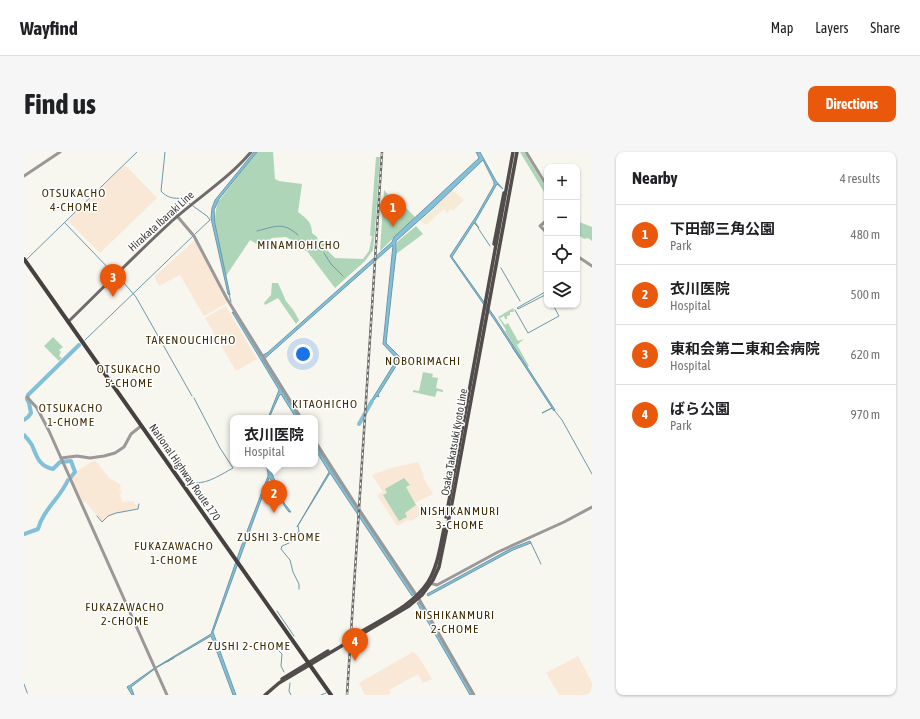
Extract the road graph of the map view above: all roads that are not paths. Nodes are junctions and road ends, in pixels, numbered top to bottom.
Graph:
1 (60, 152) edge
2 (251, 152) edge
3 (513, 152) edge
4 (517, 152) edge
5 (526, 152) edge
6 (24, 176) edge
7 (511, 178) junction
8 (544, 181) edge
9 (177, 216) junction
10 (544, 222) edge
11 (544, 231) edge
12 (580, 258) edge
13 (24, 260) edge
14 (592, 266) edge
15 (488, 282) dead end
16 (494, 289) dead end
17 (68, 322) junction
18 (27, 397) dead end
19 (299, 415) edge
20 (141, 426) junction
21 (318, 446) edge
22 (61, 458) junction
23 (592, 507) edge
24 (429, 583) junction
25 (416, 598) junction
26 (309, 664) junction
27 (167, 695) edge
28 (262, 695) edge
29 (265, 695) edge
30 (331, 695) edge
31 (474, 695) edge

1 - 6 street
2 - 9 main road, Hirakata Ibaraki Line
3 - 7 main road, Osaka Takatsuki Kyoto Line
4 - 7 main road, Osaka Takatsuki Kyoto Line
5 - 8 street
7 - 15 main road
7 - 16 main road
7 - 24 main road, Osaka Takatsuki Kyoto Line
9 - 17 main road, Hirakata Ibaraki Line
9 - 19 street
10 - 11 street
12 - 14 street
13 - 17 highway, National Highway Route 170
17 - 20 highway, National Highway Route 170
18 - 22 street
20 - 22 street
20 - 26 highway, National Highway Route 170
21 - 25 street
22 - 27 street
23 - 24 street
24 - 25 main road, Osaka Takatsuki Kyoto Line
25 - 26 main road, Osaka Takatsuki Kyoto Line
25 - 31 street
26 - 28 main road, Osaka Takatsuki Kyoto Line
26 - 29 main road, Osaka Takatsuki Kyoto Line
26 - 30 highway, National Highway Route 170

